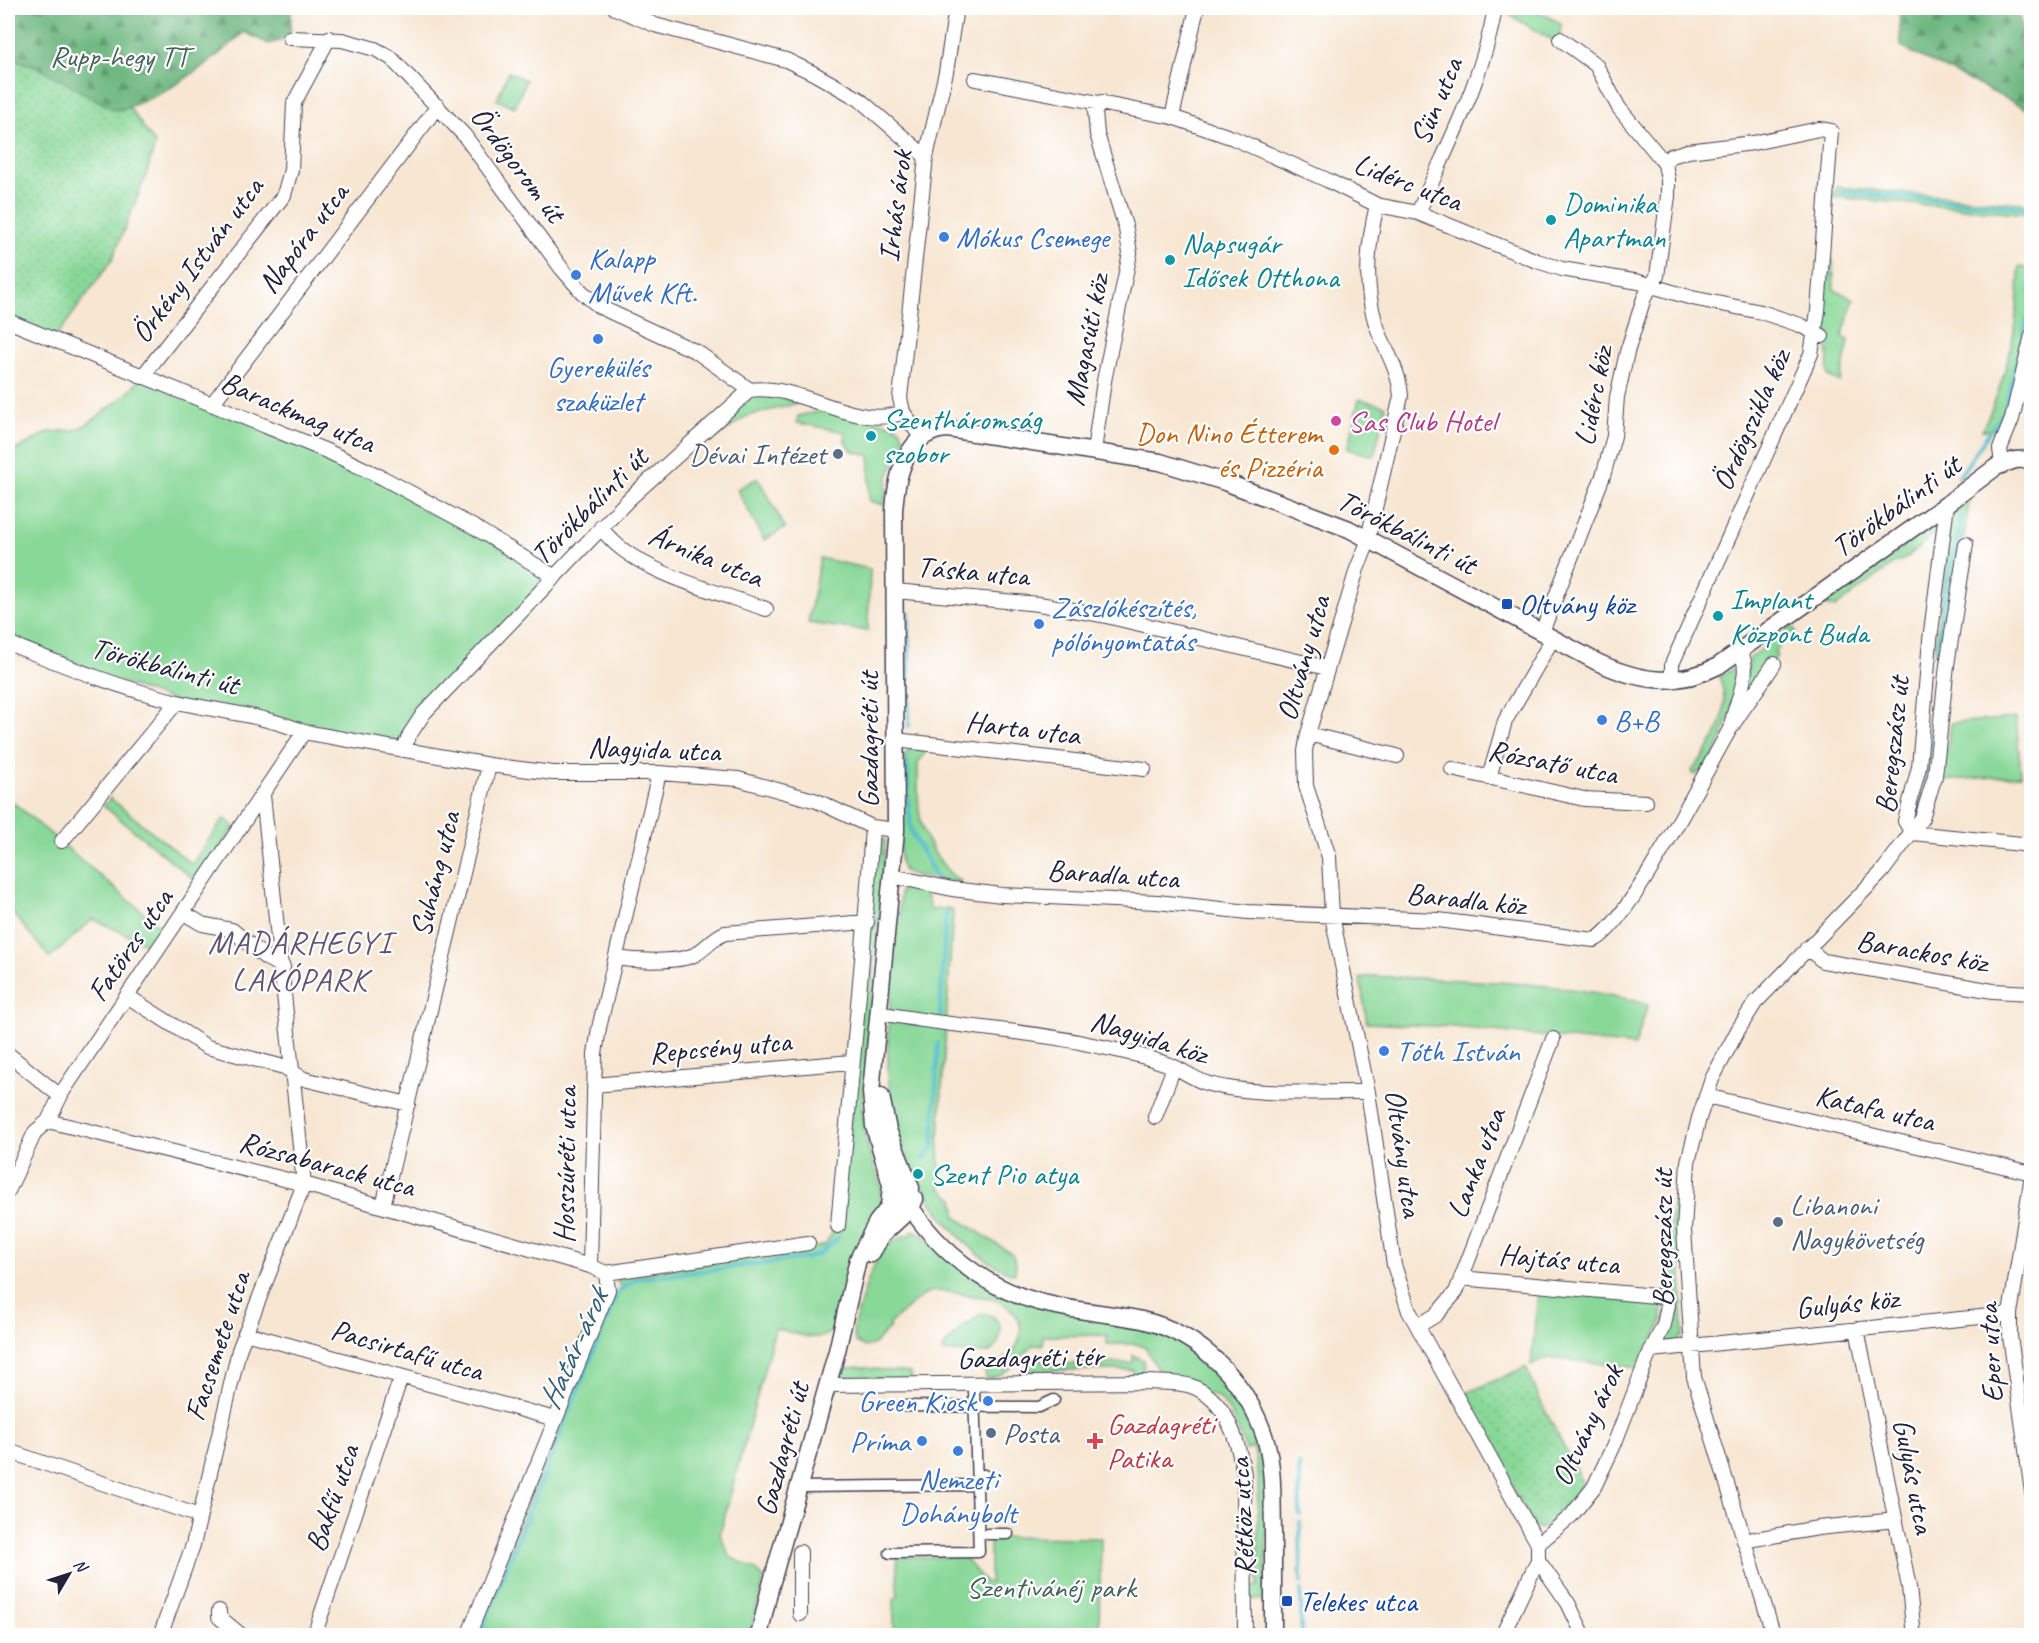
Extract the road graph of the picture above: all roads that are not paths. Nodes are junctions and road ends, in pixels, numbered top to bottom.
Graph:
1 (615, 8) edge
2 (956, 8) edge
3 (1197, 8) edge
4 (1495, 8) edge
5 (644, 14) edge
6 (290, 38) dead end
7 (329, 38) junction
8 (1560, 39) dead end
9 (975, 79) dead end
10 (1102, 102) junction
11 (438, 106) junction
12 (1172, 117) junction
13 (926, 157) junction
14 (1665, 164) junction
15 (1377, 205) junction
16 (1418, 213) junction
17 (1650, 284) junction
18 (8, 321) edge
19 (1818, 334) junction
20 (2031, 335) edge
21 (142, 377) junction
22 (750, 390) junction
23 (212, 404) junction
24 (903, 412) junction
25 (921, 437) junction
26 (1094, 451) junction
27 (2031, 459) edge
28 (2002, 463) junction
29 (1947, 504) junction
30 (601, 527) junction
31 (1368, 539) junction
32 (1966, 544) dead end
33 (555, 577) junction
34 (895, 591) junction
35 (766, 609) dead end
36 (1547, 635) junction
37 (8, 643) edge
38 (1740, 652) junction
39 (1929, 663) junction
40 (1774, 664) dead end
41 (1947, 665) junction
42 (1327, 668) junction
43 (1672, 681) junction
44 (177, 702) junction
45 (1730, 730) junction
46 (304, 732) junction
47 (1308, 734) junction
48 (896, 740) junction
49 (403, 750) junction
50 (1397, 756) dead end
51 (489, 765) junction
52 (1144, 769) dead end
53 (1452, 769) dead end
54 (659, 773) junction
55 (1489, 778) junction
56 (263, 795) junction
57 (1646, 802) dead end
58 (872, 827) junction
59 (896, 830) junction
60 (1912, 832) junction
61 (62, 841) dead end
62 (2031, 845) edge
63 (892, 876) junction
64 (184, 913) junction
65 (1332, 916) junction
66 (867, 922) junction
67 (1807, 948) junction
68 (617, 957) junction
69 (283, 968) junction
70 (2031, 993) edge
71 (127, 996) junction
72 (880, 1013) junction
73 (1553, 1039) dead end
74 (877, 1050) junction
75 (8, 1054) edge
76 (851, 1062) junction
77 (1174, 1067) junction
78 (292, 1072) junction
79 (594, 1085) junction
80 (1368, 1092) junction
81 (60, 1096) junction
82 (1706, 1096) junction
83 (408, 1104) junction
84 (1155, 1117) dead end
85 (48, 1121) junction
86 (879, 1142) junction
87 (2031, 1180) edge
88 (304, 1184) junction
89 (8, 1191) edge
90 (910, 1202) junction
91 (383, 1206) junction
92 (889, 1207) junction
93 (838, 1226) dead end
94 (929, 1231) junction
95 (808, 1244) dead end
96 (872, 1252) junction
97 (590, 1266) junction
98 (606, 1273) junction
99 (856, 1278) junction
100 (1461, 1278) junction
101 (1064, 1306) junction
102 (2010, 1314) junction
103 (1418, 1326) junction
104 (1857, 1329) junction
105 (245, 1333) junction
106 (1690, 1347) junction
107 (1651, 1350) junction
108 (401, 1377) junction
109 (827, 1385) junction
110 (974, 1390) dead end
111 (1054, 1400) dead end
112 (901, 1406) dead end
113 (975, 1407) junction
114 (1224, 1413) joint
115 (555, 1419) junction
116 (8, 1451) edge
117 (984, 1475) dead end
118 (976, 1485) junction
119 (800, 1487) junction
120 (2031, 1492) edge
121 (200, 1516) junction
122 (1896, 1520) junction
123 (987, 1534) dead end
124 (1008, 1534) dead end
125 (1744, 1541) junction
126 (1538, 1544) junction
127 (801, 1552) dead end
128 (890, 1553) dead end
129 (1538, 1560) junction
130 (219, 1611) dead end
131 (800, 1614) dead end
132 (160, 1635) edge
133 (242, 1635) edge
134 (314, 1635) edge
135 (468, 1635) edge
136 (759, 1635) edge
137 (1245, 1635) edge
138 (1273, 1635) edge
139 (1502, 1635) edge
140 (1584, 1635) edge
141 (1774, 1635) edge
142 (1914, 1635) edge

1 - 5 street
2 - 13 street, Irhás árok
3 - 12 street
4 - 16 street, Sün utca
5 - 13 street
6 - 7 street, Ördögorom út
7 - 11 street, Ördögorom út
7 - 21 street, Örkény István utca
8 - 14 street
9 - 10 street, Lidérc utca
10 - 12 street, Lidérc utca
10 - 26 street, Magasúti köz
11 - 22 street, Ördögorom út
11 - 23 street, Napóra utca
12 - 15 street, Lidérc utca
13 - 24 street, Irhás árok
14 - 17 street, Lidérc köz
14 - 19 street, Ördögszikla köz
15 - 16 street, Lidérc utca
15 - 31 street
16 - 17 street, Lidérc utca
17 - 19 street, Lidérc utca
17 - 36 street, Lidérc köz
18 - 21 street, Barackmag utca
19 - 43 street, Ördögszikla köz
20 - 28 street
21 - 23 street, Barackmag utca
22 - 24 street
22 - 30 street, Törökbálinti út
23 - 33 street, Barackmag utca
24 - 25 street
25 - 26 street, Törökbálinti út
25 - 34 street, Gazdagréti út
26 - 31 street, Törökbálinti út
27 - 28 street, Törökbálinti út
28 - 29 street, Törökbálinti út
29 - 38 street, Törökbálinti út
29 - 39 street, Beregszász út
30 - 33 street, Törökbálinti út
30 - 35 street, Árnika utca
31 - 36 street, Törökbálinti út
31 - 42 street, Oltvány utca
32 - 41 street, Beregszász út
33 - 49 street, Törökbálinti út
34 - 42 street, Táska utca
34 - 48 street, Gazdagréti út
36 - 43 street, Törökbálinti út
36 - 55 street, Lidérc köz
37 - 44 street, Törökbálinti út
38 - 43 street, Törökbálinti út
38 - 45 street
39 - 41 street, Beregszász út
39 - 60 street, Beregszász út
40 - 45 street
41 - 60 street, Beregszász út
42 - 47 street, Oltvány utca
44 - 46 street, Törökbálinti út
44 - 61 street
45 - 65 street, Baradla köz
46 - 49 street, Törökbálinti út
46 - 56 street, Fatörzs utca
47 - 50 street
47 - 65 street, Oltvány utca
48 - 52 street, Harta utca
48 - 59 street, Gazdagréti út
49 - 51 street, Nagyida utca
51 - 54 street, Nagyida utca
51 - 83 street, Suháng utca
53 - 55 street, Rózsatő utca
54 - 58 street, Nagyida utca
54 - 68 street, Hosszúréti utca
55 - 57 street, Rózsatő utca
56 - 64 street, Fatörzs utca
56 - 69 street, Facsemete utca
58 - 59 street, Nagyida utca
58 - 66 street, Gazdagréti út
59 - 63 street, Gazdagréti út
60 - 62 street
60 - 67 street, Beregszász út
63 - 65 street, Baradla utca
63 - 72 street, Gazdagréti út
64 - 69 street
64 - 71 street, Fatörzs utca
65 - 80 street, Oltvány utca
66 - 68 street
66 - 76 street, Gazdagréti út
67 - 70 street, Barackos köz
67 - 82 street, Beregszász út
68 - 79 street, Hosszúréti utca
69 - 78 street, Facsemete utca
71 - 78 street
71 - 81 street, Fatörzs utca
72 - 74 street, Gazdagréti út
72 - 77 street, Nagyida köz
73 - 100 street, Lanka utca
74 - 86 street, Gazdagréti út
74 - 90 street, Gazdagréti út
75 - 81 street
76 - 79 street, Repcsény utca
76 - 93 street, Gazdagréti út
77 - 80 street, Nagyida köz
77 - 84 street
78 - 83 street
78 - 88 street, Facsemete utca
79 - 97 street, Hosszúréti utca
80 - 103 street, Oltvány utca
81 - 85 street, Fatörzs utca
82 - 87 street, Katafa utca
82 - 106 street, Beregszász út
83 - 91 street, Suháng utca
85 - 88 street, Rózsabarack utca
85 - 89 street, Fatörzs utca
86 - 90 street, Gazdagréti út
86 - 92 street, Gazdagréti út
87 - 102 street, Eper utca
88 - 91 street, Rózsabarack utca
88 - 105 street, Facsemete utca
90 - 92 street
90 - 94 street, Rétköz utca
90 - 96 street, Gazdagréti út
90 - 101 street, Rétköz utca
91 - 97 street, Rózsabarack utca
92 - 99 street, Gazdagréti út
94 - 96 street
94 - 101 street, Rétköz utca
95 - 98 street
96 - 99 street, Gazdagréti út
97 - 98 street, Hosszúréti utca
98 - 115 street, Hosszúréti utca
99 - 109 street, Gazdagréti út
100 - 103 street, Lanka utca
100 - 107 street, Hajtás utca
101 - 138 street, Rétköz utca
102 - 104 street, Gulyás köz
102 - 120 street, Eper utca
103 - 126 street, Oltvány utca
104 - 106 street, Gulyás köz
104 - 122 street, Gulyás utca
105 - 108 street, Pacsirtafű utca
105 - 121 street, Facsemete utca
106 - 107 street, Oltvány árok
106 - 125 street, Beregszász út
107 - 126 street, Oltvány árok
108 - 115 street, Pacsirtafű utca
108 - 134 street, Bakfű utca
109 - 114 street, Gazdagréti tér
109 - 119 street, Gazdagréti út
110 - 113 street
111 - 113 street
112 - 113 street
113 - 118 street
114 - 137 street, Rétköz utca
115 - 135 street, Hosszúréti utca
116 - 121 street
117 - 118 street
118 - 119 street
118 - 128 street
119 - 136 street, Gazdagréti út
121 - 132 street, Facsemete utca
122 - 125 street
122 - 142 street, Gulyás utca
123 - 124 street
125 - 141 street, Beregszász út
126 - 129 street, Oltvány utca
127 - 131 street
129 - 139 street
129 - 140 street
130 - 133 street

